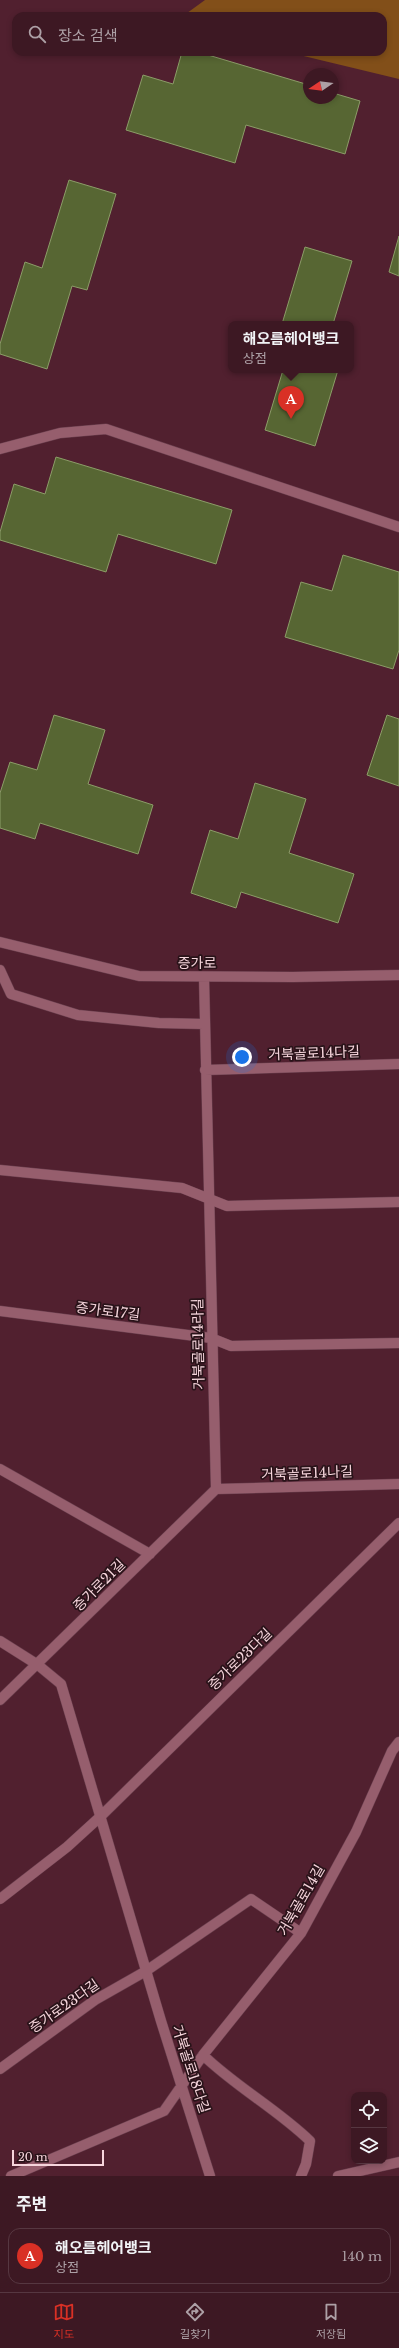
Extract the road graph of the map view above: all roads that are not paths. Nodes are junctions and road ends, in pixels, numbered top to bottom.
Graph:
1 (0, 449) edge
2 (399, 527) edge
3 (0, 942) edge
4 (0, 970) edge
5 (399, 975) edge
6 (204, 977) junction
7 (204, 1024) junction
8 (399, 1064) edge
9 (205, 1070) junction
10 (0, 1170) edge
11 (208, 1198) junction
12 (399, 1202) edge
13 (0, 1311) edge
14 (212, 1338) junction
15 (399, 1343) edge
16 (0, 1469) edge
17 (399, 1484) edge
18 (216, 1489) junction
19 (399, 1523) edge
20 (150, 1554) junction
21 (0, 1641) edge
22 (38, 1665) junction
23 (0, 1700) edge
24 (399, 1742) edge
25 (101, 1816) junction
26 (0, 1899) edge
27 (301, 1933) junction
28 (146, 1971) junction
29 (203, 2055) junction
30 (0, 2069) edge
31 (181, 2085) junction
32 (399, 2162) edge
33 (11, 2176) edge
34 (210, 2176) edge
35 (301, 2176) edge
36 (338, 2176) edge

1 - 2 street
3 - 6 street, 증가로
4 - 7 street
5 - 6 street, 증가로
6 - 7 street, 거북골로14라길
7 - 9 street, 거북골로14라길
8 - 9 street, 거북골로14다길
9 - 11 street, 거북골로14라길
10 - 11 street
11 - 12 street
11 - 14 street, 거북골로14라길
13 - 14 street, 증가로17길
14 - 15 street
14 - 18 street, 거북골로14라길
16 - 20 street
17 - 18 street, 거북골로14나길
18 - 20 street, 증가로21길
19 - 25 street, 증가로23다길
20 - 22 street, 증가로21길
21 - 22 street
22 - 23 street, 증가로21길
22 - 25 street
24 - 27 street, 거북골로14길
25 - 26 street, 증가로23다길
25 - 28 street
27 - 28 street, 증가로23다길
27 - 29 street, 거북골로14길
28 - 30 street, 증가로23다길
28 - 31 street, 거북골로18다길
29 - 31 street, 거북골로14길
29 - 35 street
31 - 33 street, 거북골로14길
31 - 34 street, 거북골로18다길
32 - 36 street

